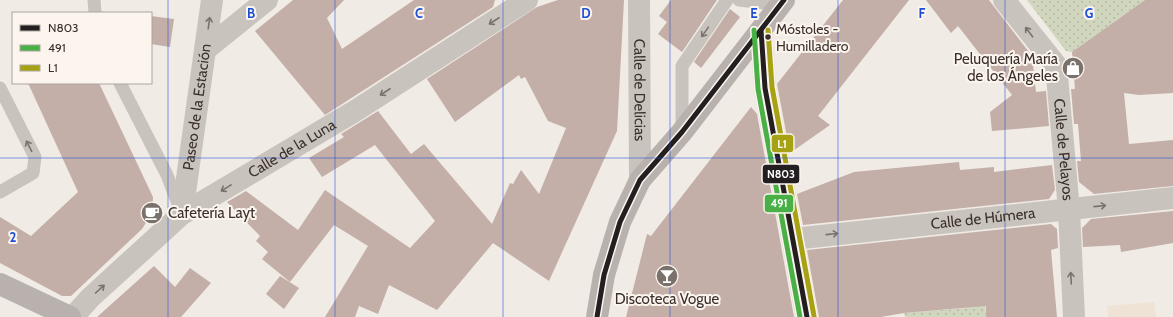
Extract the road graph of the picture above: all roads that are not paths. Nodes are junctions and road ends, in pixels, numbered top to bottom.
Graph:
1 (94, 0) edge
2 (212, 0) edge
3 (266, 0) edge
4 (527, 0) edge
5 (639, 0) edge
6 (727, 0) edge
7 (738, 0) edge
8 (1004, 0) edge
9 (782, 3) edge
10 (95, 12) edge
11 (761, 30) junction
12 (205, 50) junction
13 (121, 84) edge
14 (0, 88) edge
15 (682, 132) junction
16 (640, 180) junction
17 (0, 192) edge
18 (1173, 198) edge
19 (1069, 210) junction
20 (182, 214) junction
21 (793, 239) junction
22 (0, 284) edge
23 (72, 317) edge
24 (597, 317) edge
25 (807, 317) edge
26 (1074, 317) edge

1 - 10 lane
12 -> 2 street, Paseo de la Estación
3 - 12 street
4 -> 20 street, Calle de la Luna
5 - 16 street, Calle de Delicias
6 -> 15 lane
7 - 9 lane
19 -> 8 street, Calle de Pelayos
9 - 11 main road
11 - 15 main road
11 - 21 street
12 - 20 street, Paseo de la Estación
13 - 20 lane
17 -> 14 lane
15 - 16 main road
16 - 24 main road
19 -> 18 street, Calle de Húmera
21 -> 19 street, Calle de Húmera
26 -> 19 street, Calle de Pelayos
23 -> 20 street, Calle de la Luna
21 - 25 street
22 - 23 main road

